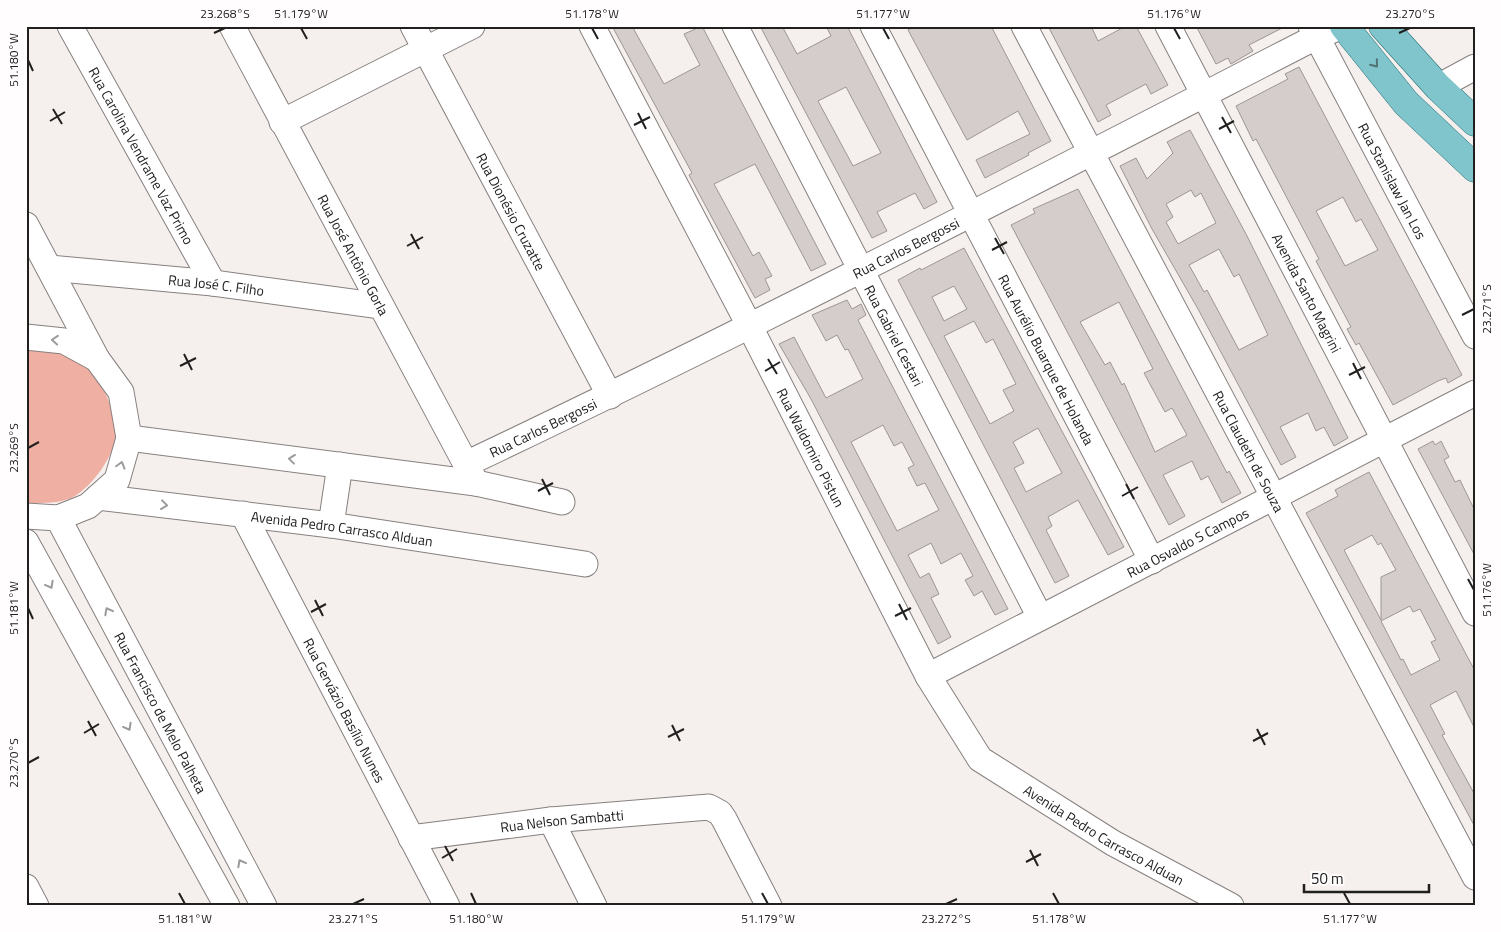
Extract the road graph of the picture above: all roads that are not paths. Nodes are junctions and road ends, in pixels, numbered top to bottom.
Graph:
1 (70, 26) edge
2 (232, 26) edge
3 (413, 26) edge
4 (472, 26) edge
5 (592, 26) edge
6 (735, 26) edge
7 (873, 26) edge
8 (1024, 26) edge
9 (1168, 26) edge
10 (1343, 26) edge
11 (1383, 26) edge
12 (1313, 32) edge
13 (426, 50) junction
14 (1475, 67) edge
15 (1438, 88) junction
16 (1205, 94) junction
17 (282, 122) junction
18 (1475, 122) edge
19 (1091, 153) junction
20 (1475, 168) edge
21 (972, 215) junction
22 (26, 225) edge
23 (49, 268) junction
24 (860, 270) junction
25 (213, 283) junction
26 (381, 306) junction
27 (749, 325) junction
28 (1475, 336) edge
29 (26, 337) edge
30 (97, 359) junction
31 (1475, 393) edge
32 (610, 396) junction
33 (128, 438) junction
34 (1385, 439) junction
35 (340, 465) junction
36 (471, 473) junction
37 (1274, 496) junction
38 (98, 497) junction
39 (562, 502) dead end
40 (243, 514) junction
41 (26, 516) edge
42 (58, 518) junction
43 (331, 524) junction
44 (26, 542) edge
45 (1152, 561) junction
46 (585, 564) dead end
47 (1475, 613) edge
48 (1040, 617) junction
49 (928, 676) junction
50 (980, 758) joint
51 (551, 820) junction
52 (411, 838) junction
53 (1475, 877) edge
54 (26, 887) edge
55 (36, 906) edge
56 (227, 906) edge
57 (264, 906) edge
58 (447, 906) edge
59 (594, 906) edge
60 (770, 906) edge
61 (1231, 906) edge

1 - 25 street, Rua Carolina Vendrame Vaz Primo
2 - 17 street, Rua José Antônio Gorla
3 - 13 street, Rua Dionésio Cruzatte
4 - 13 street
5 - 27 street, Rua Waldomiro Pistun
6 - 24 street, Rua Gabriel Cestari
7 - 21 street, Rua Aurélio Buarque de Holanda
8 - 19 street, Rua Claudeth de Souza
9 - 16 street, Avenida Santo Magrini
10 - 12 street, Rua Carlos Bergossi
10 -> 20 main road
11 - 15 main road
12 - 16 street, Rua Carlos Bergossi
12 - 28 street, Rua Stanislaw Jan Los
13 - 17 street
13 - 32 street, Rua Dionésio Cruzatte
14 - 15 street
15 - 18 main road
16 - 19 street, Rua Carlos Bergossi
16 - 34 street, Avenida Santo Magrini
17 - 26 street, Rua José Antônio Gorla
19 - 21 street, Rua Carlos Bergossi
19 - 37 street, Rua Claudeth de Souza
21 - 24 street, Rua Carlos Bergossi
21 - 45 street, Rua Aurélio Buarque de Holanda
22 - 23 street
23 - 25 street, Rua José C. Filho
23 - 30 street
24 - 27 street, Rua Carlos Bergossi
24 - 48 street, Rua Gabriel Cestari
25 - 26 street, Rua José C. Filho
26 - 36 street, Rua José Antônio Gorla
27 - 32 street, Rua Carlos Bergossi
27 - 49 street, Rua Waldomiro Pistun
30 -> 29 street
30 - 33 street
31 - 34 street, Rua Osvaldo S Campos
32 - 36 street, Rua Carlos Bergossi
35 -> 33 street
38 -> 33 street
34 - 37 street, Rua Osvaldo S Campos
34 - 47 street, Avenida Santo Magrini
35 - 36 street
35 - 43 street
36 - 39 street
37 - 45 street, Rua Osvaldo S Campos
37 - 53 street, Rua Claudeth de Souza
38 -> 40 street, Avenida Pedro Carrasco Alduan
38 - 42 street
40 - 43 street, Avenida Pedro Carrasco Alduan
40 - 52 street, Rua Gervázio Basílio Nunes
41 - 42 street
57 -> 42 street, Rua Francisco de Melo Palheta
43 - 46 street, Avenida Pedro Carrasco Alduan
44 -> 56 street
45 - 48 street, Rua Osvaldo S Campos
48 - 49 street, Rua Osvaldo S Campos
49 - 50 street, Rua Waldomiro Pistun
50 - 61 street, Avenida Pedro Carrasco Alduan
51 - 52 street, Rua Nelson Sambatti
51 - 59 street
51 - 60 street, Rua Nelson Sambatti
52 - 58 street, Rua Gervázio Basílio Nunes
54 - 55 street

